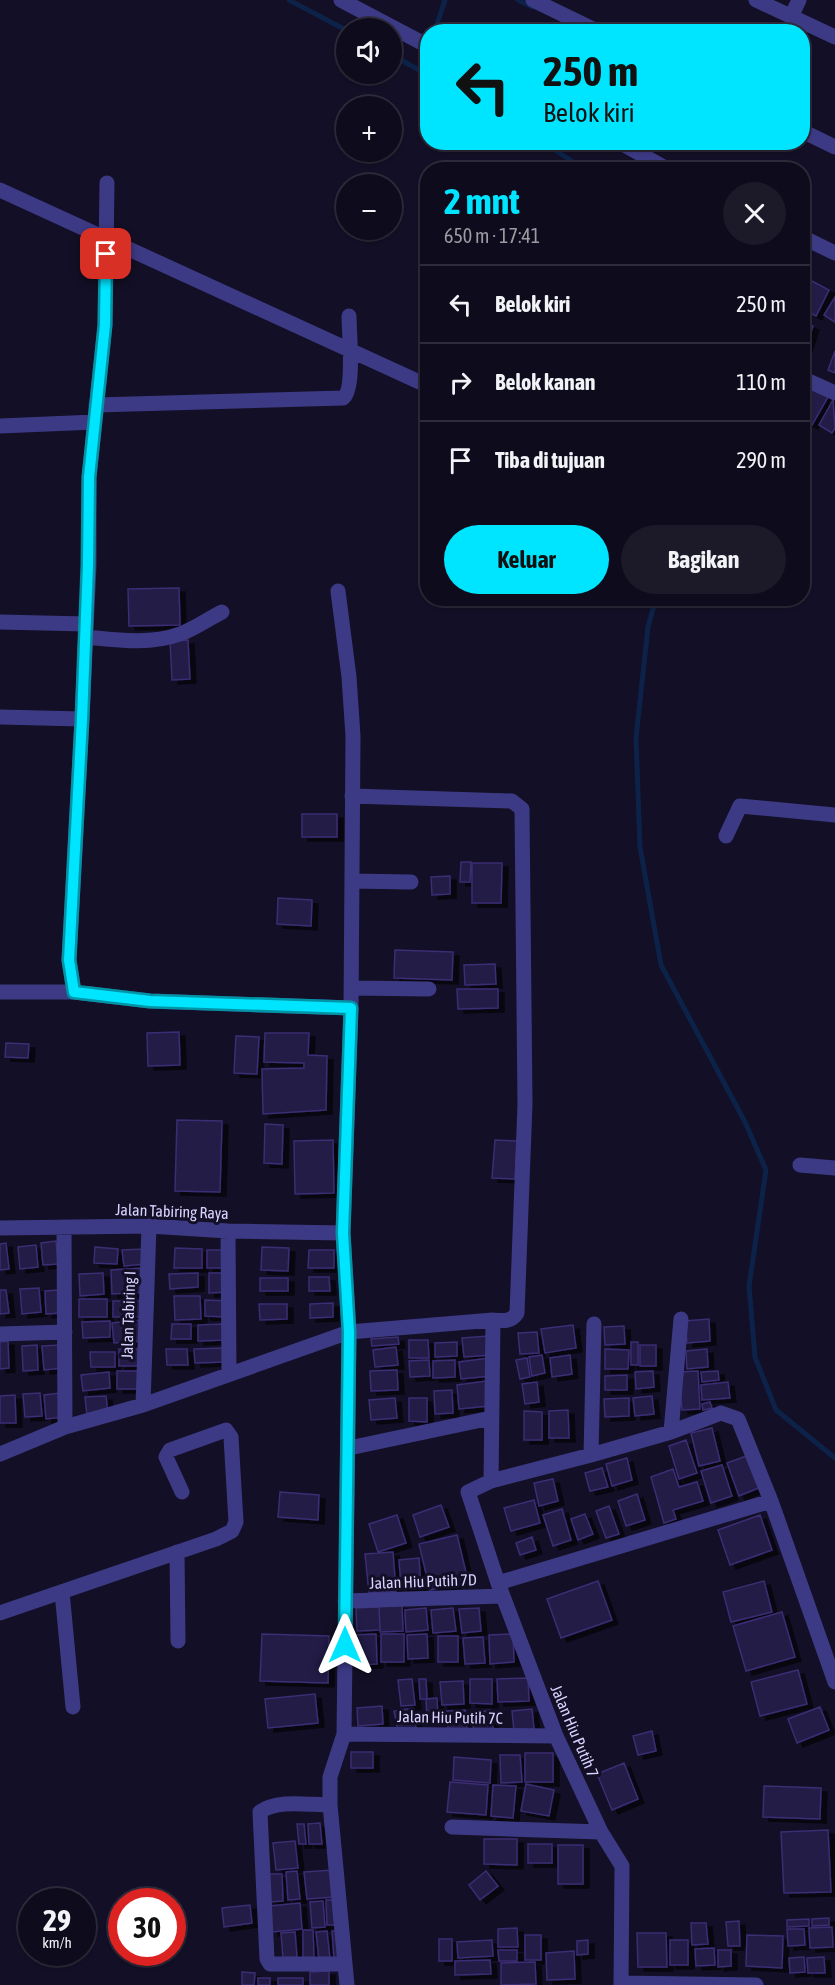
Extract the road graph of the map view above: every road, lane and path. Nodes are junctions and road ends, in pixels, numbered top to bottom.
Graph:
1 (533, 0) edge
2 (756, 0) edge
3 (799, 0) edge
4 (350, 2) edge
5 (791, 17) junction
6 (582, 24) edge
7 (806, 24) edge
8 (810, 26) edge
9 (835, 37) edge
10 (420, 41) edge
11 (835, 129) edge
12 (810, 135) edge
13 (832, 145) edge
14 (627, 150) edge
15 (638, 162) edge
16 (107, 183) dead end
17 (0, 190) edge
18 (810, 241) edge
19 (835, 253) edge
20 (349, 316) dead end
21 (420, 382) edge
22 (810, 382) edge
23 (835, 393) edge
24 (96, 405) junction
25 (95, 422) junction
26 (0, 426) edge
27 (338, 591) dead end
28 (222, 612) dead end
29 (0, 622) edge
30 (86, 631) junction
31 (0, 717) edge
32 (82, 719) junction
33 (352, 796) junction
34 (835, 815) edge
35 (726, 836) dead end
36 (352, 881) junction
37 (411, 882) dead end
38 (351, 988) junction
39 (429, 989) dead end
40 (0, 992) edge
41 (74, 992) junction
42 (351, 1008) junction
43 (800, 1165) dead end
44 (835, 1168) edge
45 (148, 1226) junction
46 (64, 1227) junction
47 (0, 1228) edge
48 (228, 1231) junction
49 (343, 1233) junction
50 (681, 1319) dead end
51 (493, 1320) junction
52 (594, 1324) dead end
53 (65, 1332) junction
54 (349, 1332) junction
55 (0, 1334) edge
56 (229, 1374) junction
57 (143, 1405) junction
58 (491, 1418) junction
59 (65, 1426) junction
60 (671, 1432) junction
61 (349, 1448) junction
62 (0, 1454) edge
63 (591, 1455) junction
64 (491, 1480) junction
65 (182, 1492) dead end
66 (771, 1501) junction
67 (177, 1552) junction
68 (501, 1590) junction
69 (62, 1592) junction
70 (345, 1601) junction
71 (0, 1613) edge
72 (178, 1641) dead end
73 (835, 1682) edge
74 (73, 1707) dead end
75 (344, 1734) junction
76 (556, 1736) junction
77 (330, 1805) junction
78 (452, 1827) dead end
79 (601, 1832) junction
80 (343, 1964) junction
81 (621, 1984) edge
82 (346, 1985) edge
83 (756, 1985) edge

1 - 6 street
2 - 5 street
3 - 5 street
4 - 10 street
5 - 7 street
8 - 9 street
11 - 13 street
12 - 13 street
14 - 15 street
16 - 24 street
17 - 21 street
18 - 19 street
20 - 24 street
22 - 23 street
24 - 25 street
25 - 26 street
25 - 30 street
27 - 33 street
28 - 30 street
29 - 30 street
30 - 32 street
31 - 32 street
32 - 41 street
33 - 36 street
33 - 51 street
34 - 35 street
36 - 37 street
36 - 38 street
38 - 39 street
38 - 42 street
40 - 41 street
41 - 42 street
42 - 49 street
43 - 44 street
45 - 46 street, Jalan Tabiring Raya
45 - 48 street, Jalan Tabiring Raya
45 - 57 street, Jalan Tabiring I
46 - 47 street, Jalan Tabiring Raya
46 - 53 street
48 - 49 street, Jalan Tabiring Raya
48 - 56 street
49 - 54 street
50 - 60 street
51 - 54 street
51 - 58 street
52 - 63 street
53 - 55 street
53 - 59 street
54 - 56 street
54 - 61 street
56 - 57 street
57 - 59 street
58 - 61 street
58 - 64 street
59 - 62 street
60 - 63 street
60 - 66 street
61 - 70 street
63 - 64 street
64 - 68 street, Jalan Hiu Putih 7
65 - 67 street
66 - 68 street, Jalan Hiu Putih 7D
66 - 73 street
67 - 69 street
67 - 72 street
68 - 70 street, Jalan Hiu Putih 7D
68 - 76 street, Jalan Hiu Putih 7
69 - 71 street
69 - 74 street
70 - 75 street
75 - 76 street, Jalan Hiu Putih 7C
75 - 77 street
76 - 79 street, Jalan Hiu Putih 7
77 - 80 street
77 - 80 street
78 - 79 street
79 - 81 street, Jalan Hiu Putih 7
80 - 82 street
81 - 83 street

